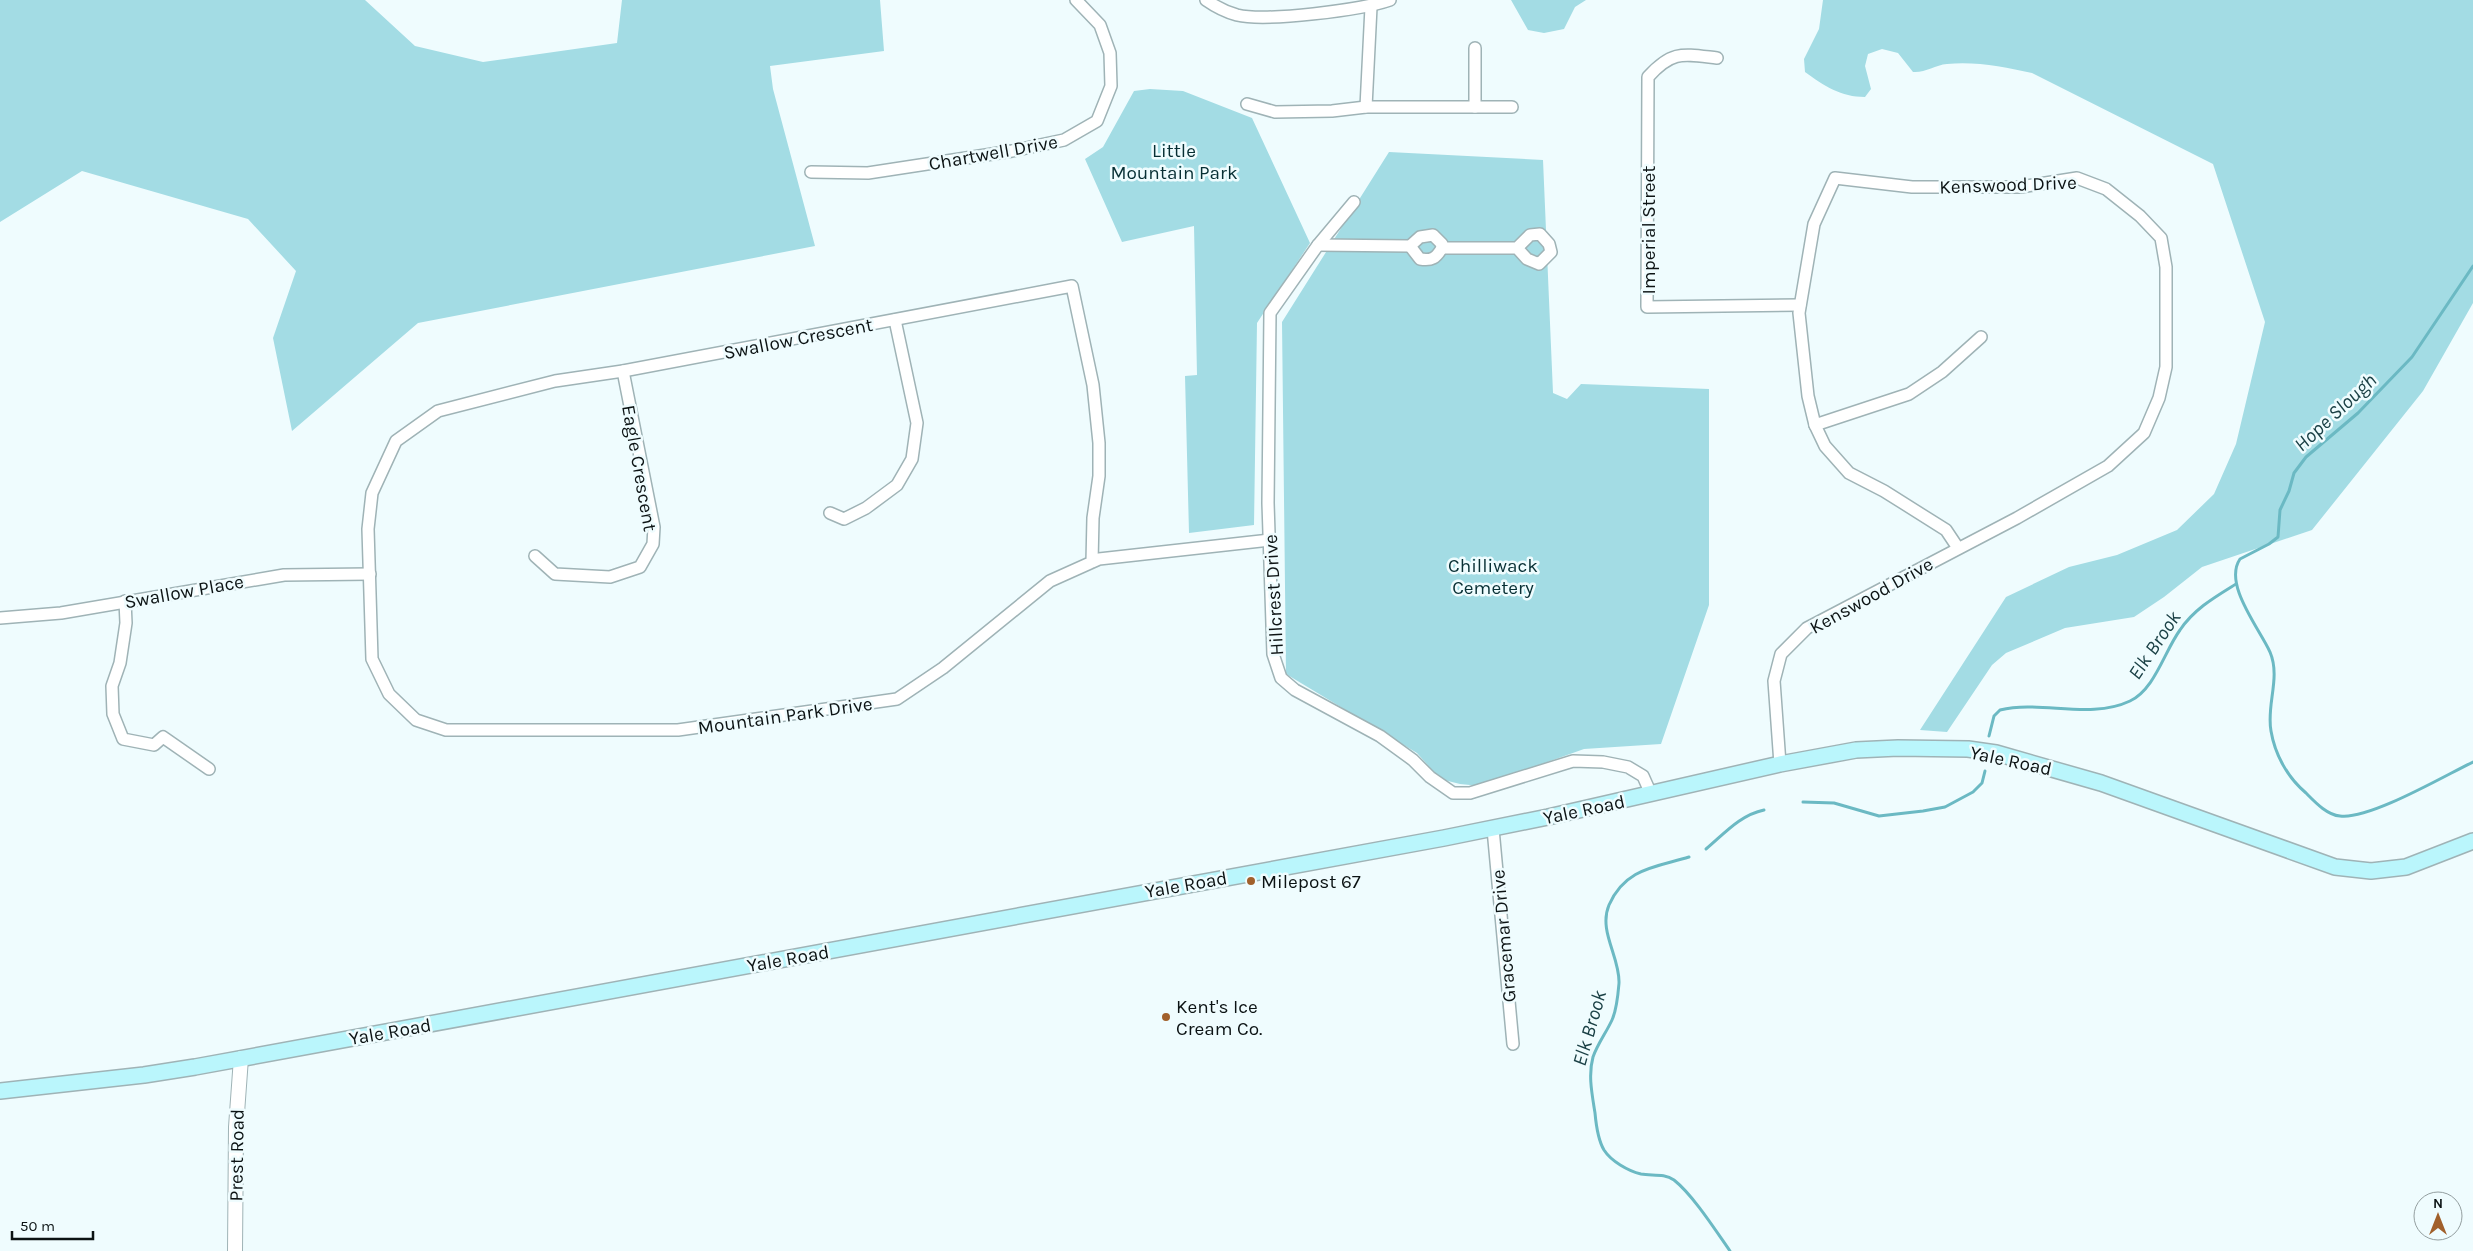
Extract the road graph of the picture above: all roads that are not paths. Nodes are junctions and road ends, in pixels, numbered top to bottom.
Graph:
1 (1076, 0) edge
2 (1206, 0) edge
3 (1390, 0) edge
4 (1372, 6) junction
5 (1475, 48) dead end
6 (1716, 58) dead end
7 (1247, 104) dead end
8 (1366, 106) junction
9 (1475, 107) junction
10 (1512, 108) dead end
11 (811, 172) dead end
12 (1354, 202) dead end
13 (1318, 245) junction
14 (1410, 246) junction
15 (1442, 248) junction
16 (1517, 248) dead end
17 (1800, 305) junction
18 (894, 320) junction
19 (1981, 337) dead end
20 (623, 371) junction
21 (1815, 424) junction
22 (830, 513) dead end
23 (1270, 540) junction
24 (1958, 548) junction
25 (535, 556) dead end
26 (1092, 562) junction
27 (370, 574) junction
28 (125, 601) junction
29 (0, 618) edge
30 (1780, 764) junction
31 (209, 769) dead end
32 (1651, 794) junction
33 (1493, 828) junction
34 (2473, 840) edge
35 (1513, 1044) dead end
36 (240, 1058) junction
37 (0, 1092) edge
38 (234, 1251) edge

1 - 11 street, Chartwell Drive
2 - 4 street
3 - 4 street
4 - 8 street
5 - 9 street
6 - 17 street, Imperial Street
7 - 8 street
8 - 9 street
9 - 10 street
12 - 13 street, Hillcrest Drive
13 - 14 street
13 - 23 street, Hillcrest Drive
14 - 15 street
14 - 15 street
15 - 16 street
17 - 21 street, Kenswood Drive
17 - 24 street, Kenswood Drive
18 - 20 street, Swallow Crescent
18 - 22 street
18 - 26 street, Swallow Crescent
19 - 21 street
20 - 25 street, Eagle Crescent
20 - 27 street, Swallow Crescent
21 - 24 street, Kenswood Drive
23 - 26 street, Mountain Park Drive
23 - 32 street, Hillcrest Drive
24 - 30 street, Kenswood Drive
26 - 27 street, Mountain Park Drive
27 - 28 street, Swallow Place
28 - 29 street, Swallow Place
28 - 31 street
30 - 32 main road, Yale Road
30 - 34 main road, Yale Road
32 - 33 main road, Yale Road
33 - 35 street, Gracemar Drive
33 - 36 main road, Yale Road
36 - 37 main road, Yale Road
36 - 38 street, Prest Road

